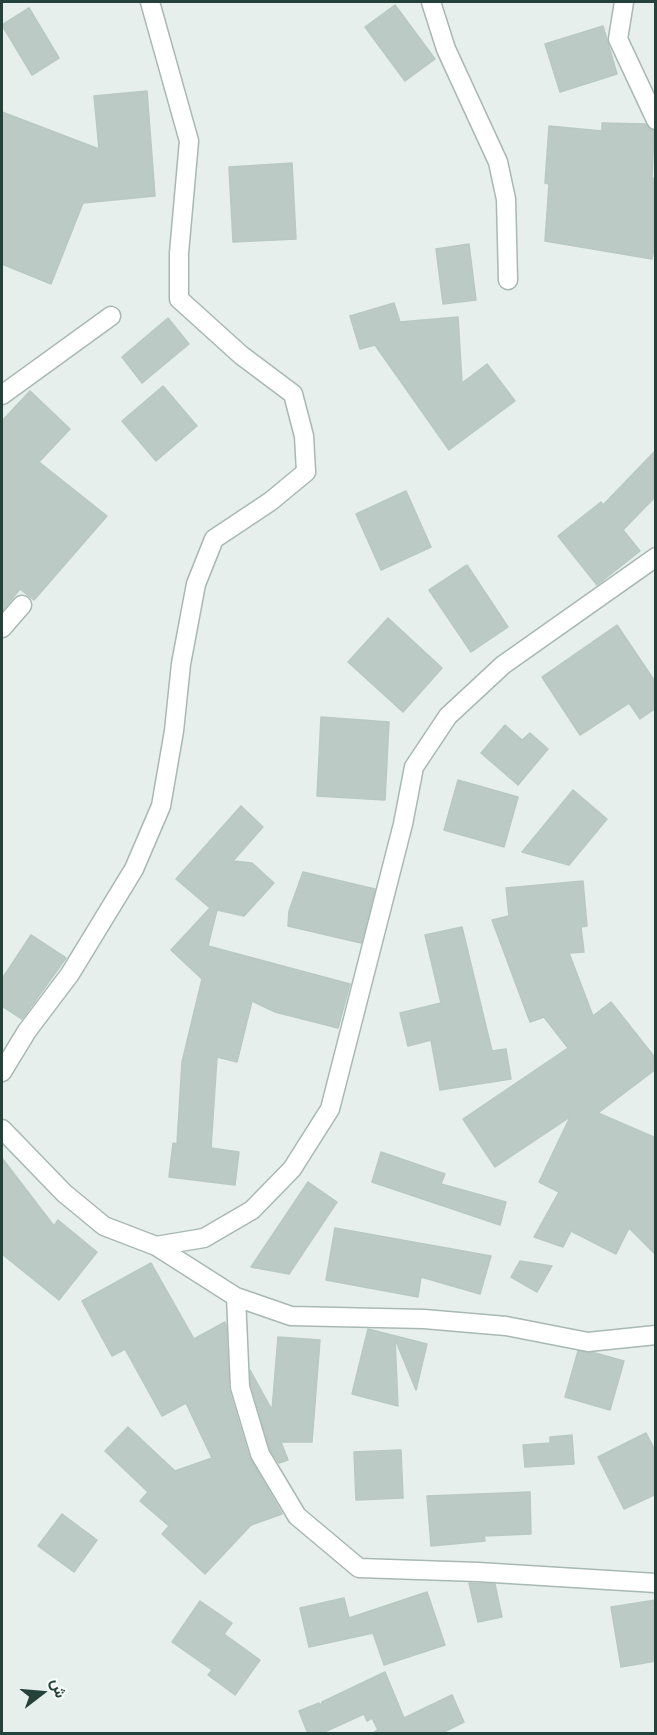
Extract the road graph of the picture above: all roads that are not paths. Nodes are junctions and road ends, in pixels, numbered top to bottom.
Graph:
1 (150, 2) edge
2 (431, 2) edge
3 (624, 2) edge
4 (656, 120) edge
5 (508, 280) dead end
6 (111, 316) dead end
7 (2, 395) edge
8 (656, 557) edge
9 (22, 605) dead end
10 (2, 628) edge
11 (2, 1072) edge
12 (2, 1129) edge
13 (156, 1246) junction
14 (236, 1297) junction
15 (656, 1335) edge
16 (656, 1583) edge

1 - 11 street
2 - 5 street
3 - 4 street
6 - 7 street
8 - 13 street
9 - 10 street
12 - 13 street
13 - 14 street
14 - 15 street
14 - 16 street

